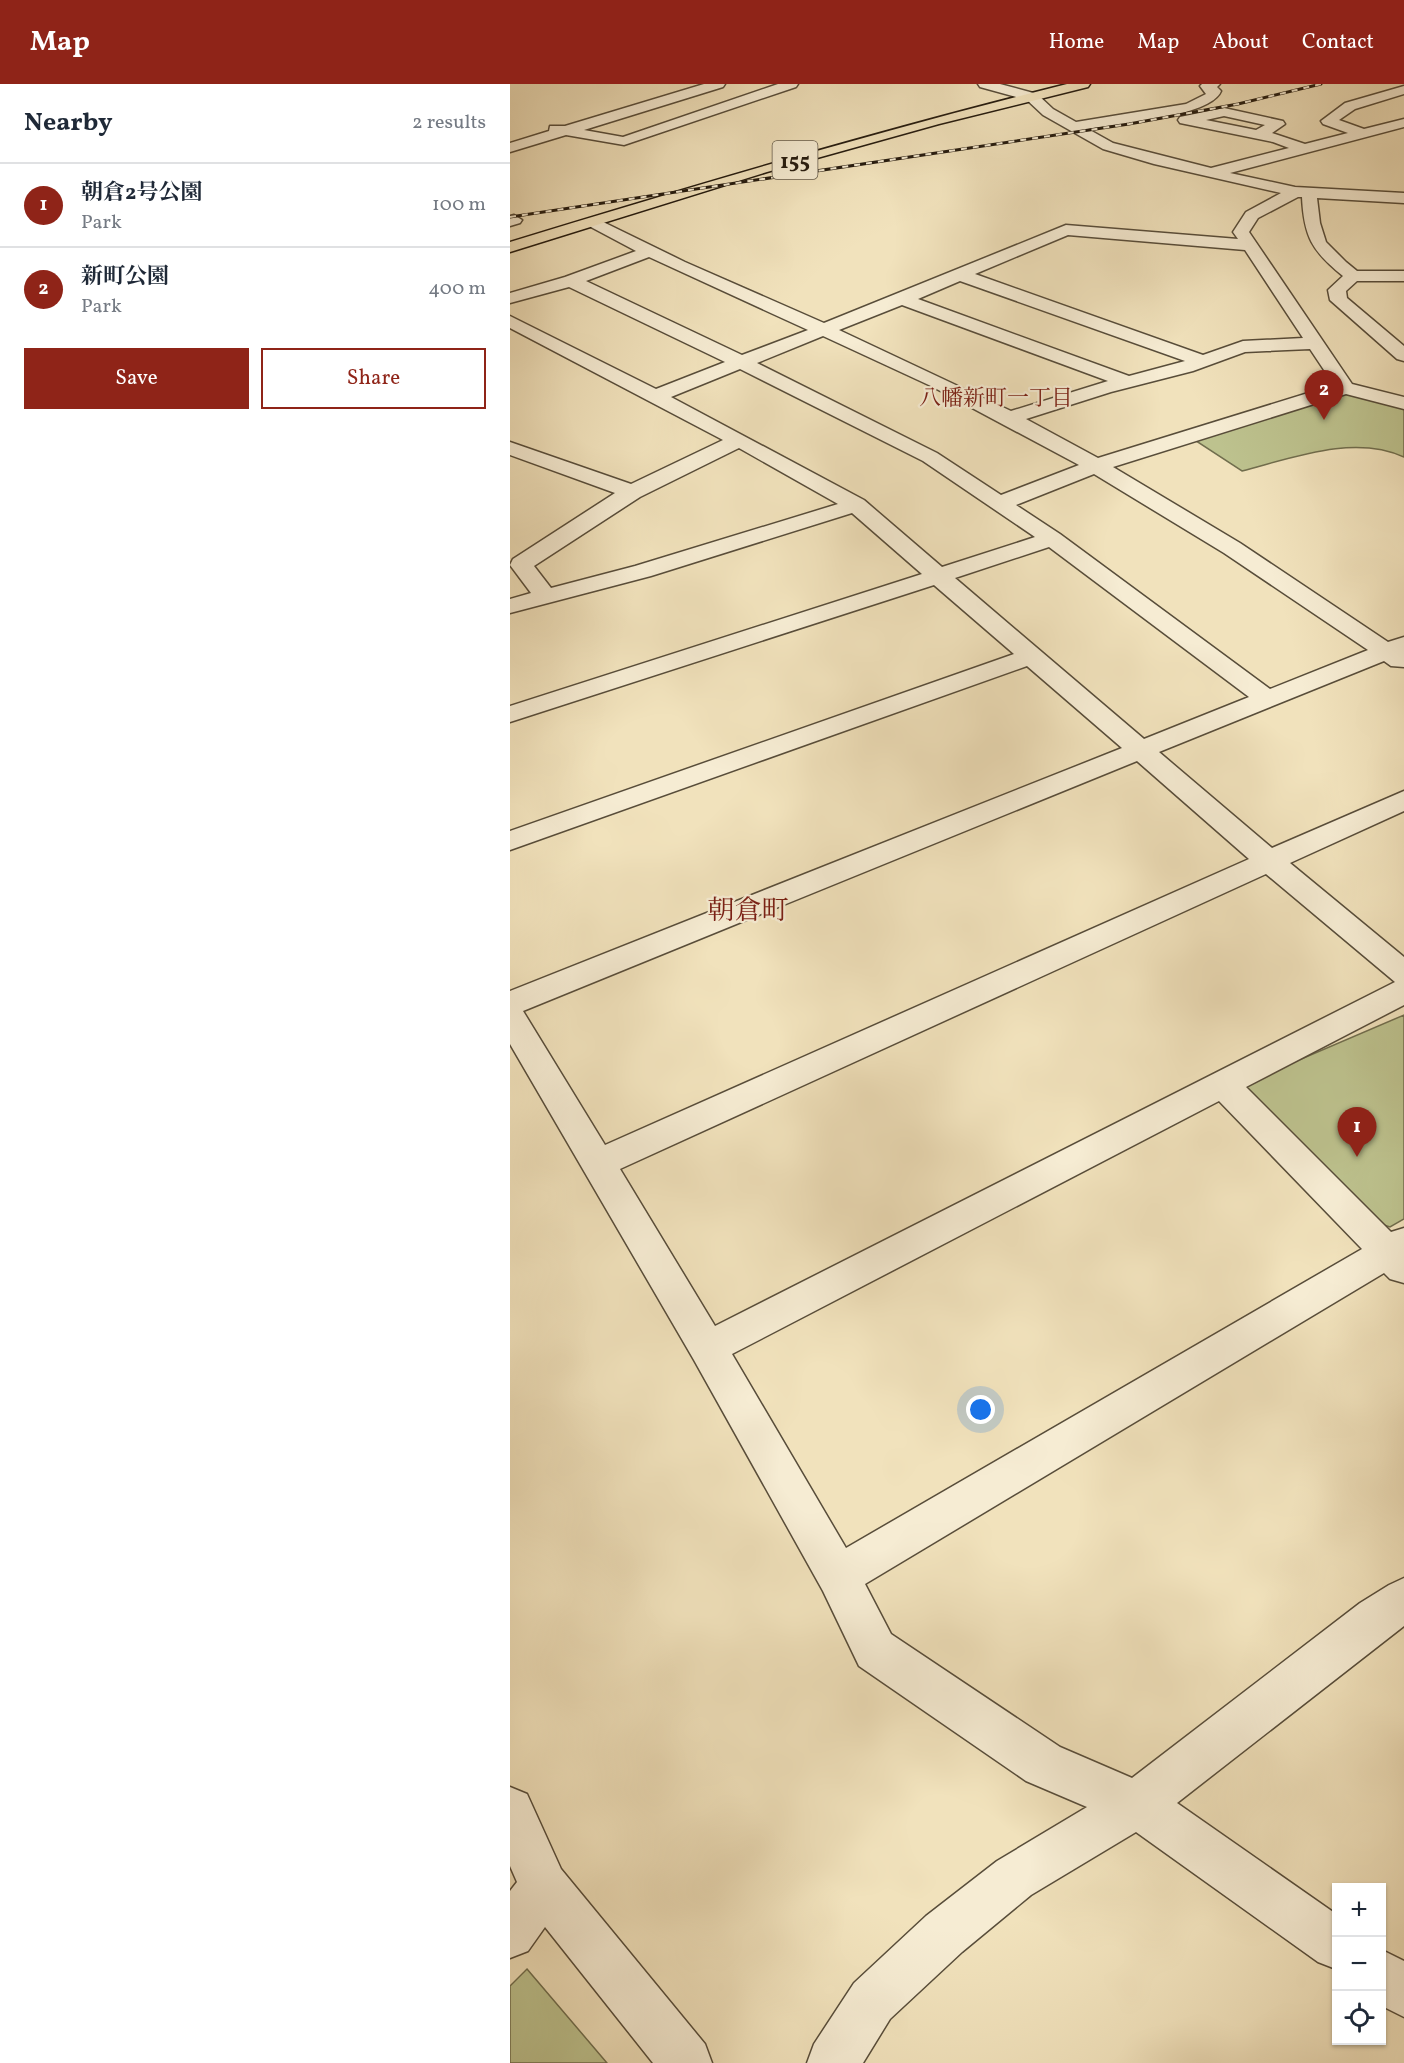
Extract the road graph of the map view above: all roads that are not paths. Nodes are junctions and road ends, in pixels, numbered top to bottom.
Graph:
1 (700, 84) edge
2 (718, 84) edge
3 (792, 84) edge
4 (985, 84) edge
5 (1083, 84) edge
6 (1212, 84) edge
7 (1404, 90) edge
8 (1029, 98) junction
9 (1404, 123) edge
10 (1072, 127) junction
11 (560, 130) junction
12 (1259, 134) junction
13 (1364, 134) junction
14 (510, 142) edge
15 (510, 148) edge
16 (1304, 149) junction
17 (1214, 172) junction
18 (1400, 191) edge
19 (1302, 193) junction
20 (595, 223) junction
21 (1247, 245) junction
22 (510, 248) edge
23 (648, 252) junction
24 (961, 275) junction
25 (1353, 276) junction
26 (1404, 276) edge
27 (571, 281) junction
28 (510, 298) edge
29 (902, 299) junction
30 (510, 321) edge
31 (823, 330) junction
32 (1316, 343) junction
33 (1404, 355) edge
34 (1203, 361) junction
35 (743, 363) junction
36 (1128, 382) junction
37 (1346, 388) junction
38 (655, 396) junction
39 (1404, 403) edge
40 (1009, 418) junction
41 (738, 440) junction
42 (510, 448) edge
43 (1098, 465) junction
44 (632, 492) junction
45 (998, 504) junction
46 (856, 505) junction
47 (1053, 539) junction
48 (515, 562) edge
49 (937, 577) junction
50 (546, 597) junction
51 (510, 606) edge
52 (1398, 653) edge
53 (1030, 656) junction
54 (1268, 699) junction
55 (510, 714) edge
56 (1141, 752) junction
57 (1404, 800) edge
58 (510, 841) edge
59 (1269, 861) junction
60 (1404, 974) edge
61 (1404, 991) edge
62 (510, 1004) edge
63 (510, 1016) edge
64 (1223, 1084) junction
65 (597, 1164) junction
66 (1399, 1255) edge
67 (708, 1348) junction
68 (838, 1576) junction
69 (1404, 1600) edge
70 (1137, 1804) junction
71 (510, 1811) edge
72 (544, 1886) junction
73 (510, 1934) edge
74 (1332, 1941) edge
75 (1386, 1979) edge
76 (1404, 1991) edge
77 (686, 2063) edge
78 (833, 2063) edge

1 - 11 street
2 - 11 street
3 - 11 street
4 - 8 street
5 - 8 highway, 155
6 - 10 street
7 - 13 street
8 - 10 street
8 - 20 highway, 155
9 - 13 street
10 - 17 street
11 - 14 street
11 - 15 street
12 - 12 street
12 - 16 street
13 - 16 street
16 - 17 street
17 - 19 street
18 - 19 street
19 - 21 street
19 - 25 street
20 - 22 highway, 155
20 - 23 street
21 - 24 street
21 - 32 street
23 - 27 street
23 - 31 street
24 - 29 street
24 - 34 street
25 - 26 street
25 - 33 street
27 - 28 street
27 - 35 street
29 - 31 street
29 - 36 street
30 - 38 street
31 - 35 street
31 - 40 street
32 - 34 street
32 - 37 street
34 - 36 street
35 - 38 street
35 - 45 street
36 - 40 street
37 - 39 street
37 - 43 street
38 - 41 street
40 - 43 street
41 - 44 street
41 - 46 street
42 - 44 street
43 - 45 street
43 - 52 street
44 - 48 street
45 - 47 street
46 - 49 street
46 - 50 street
47 - 49 street
47 - 54 street
48 - 50 street
49 - 53 street
49 - 55 street
50 - 51 street
52 - 54 street
53 - 56 street
53 - 58 street
54 - 56 street
56 - 59 street
56 - 62 street
57 - 59 street
59 - 60 street
59 - 65 street
61 - 64 street
63 - 65 street
64 - 66 street
64 - 67 street
65 - 67 street
66 - 68 street
67 - 68 street
68 - 70 street
69 - 70 street
70 - 74 street
70 - 78 street
71 - 72 street
72 - 73 street
72 - 77 street
75 - 76 street

